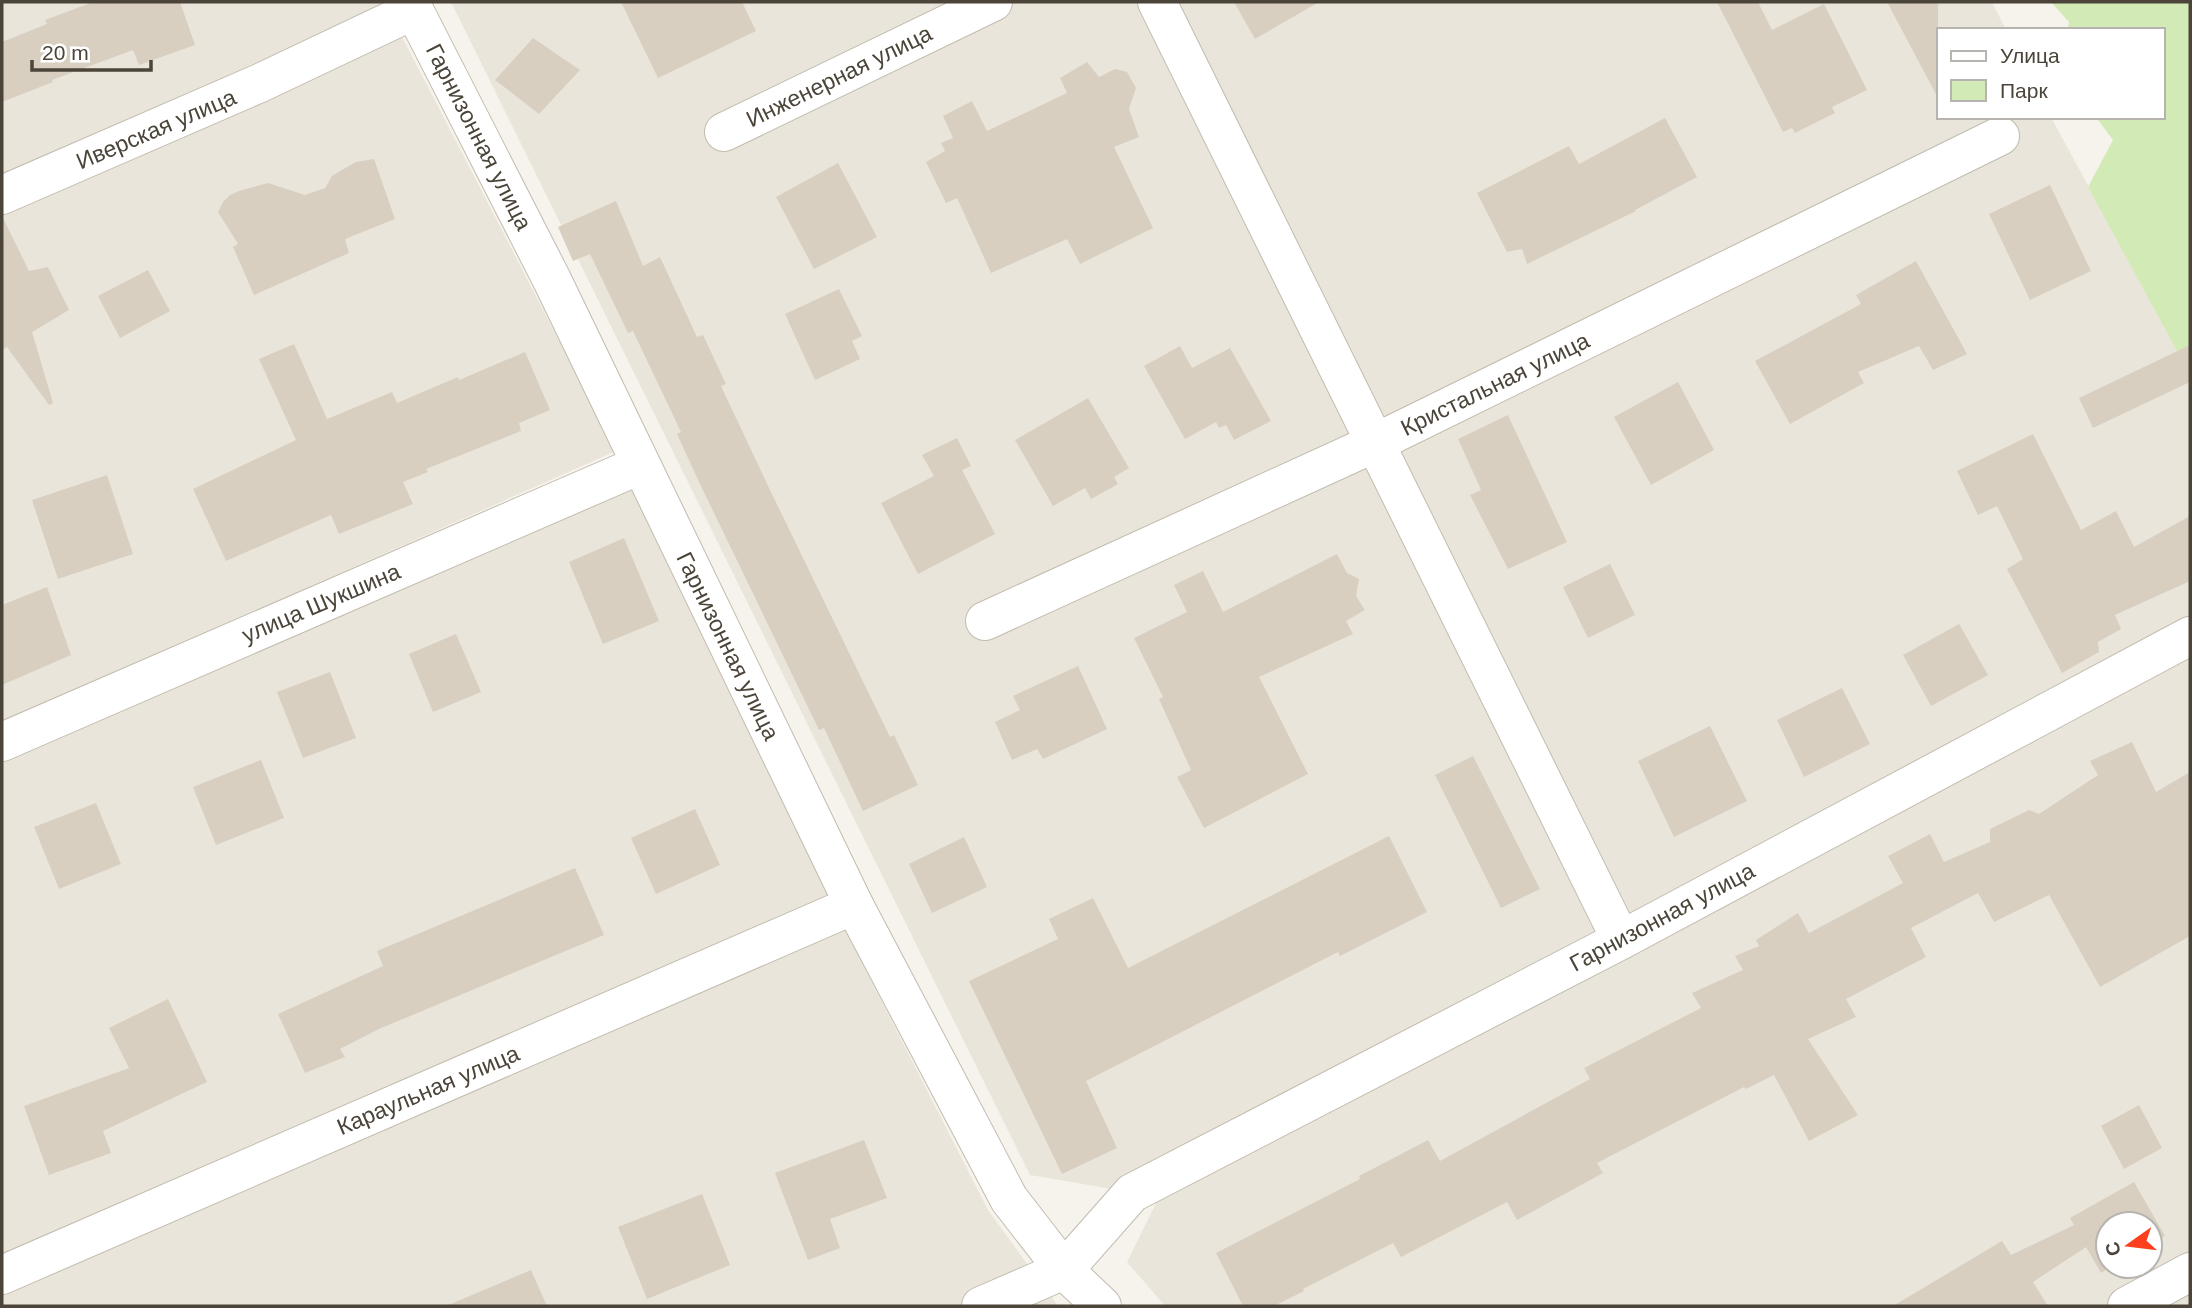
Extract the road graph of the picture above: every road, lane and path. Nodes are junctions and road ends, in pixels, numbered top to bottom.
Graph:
1 (993, 2) edge
2 (1157, 2) edge
3 (412, 6) edge
4 (724, 132) dead end
5 (2000, 136) dead end
6 (2, 195) edge
7 (1375, 443) junction
8 (640, 465) junction
9 (985, 621) dead end
10 (2190, 636) edge
11 (2, 742) edge
12 (854, 905) junction
13 (1621, 940) junction
14 (1064, 1270) junction
15 (2190, 1272) edge
16 (2, 1275) edge
17 (981, 1306) edge
18 (1102, 1306) edge
19 (2127, 1306) edge

1 - 4 street, Инженерная улица
2 - 7 street
3 - 6 street, Иверская улица
3 - 8 street, Гарнизонная улица
5 - 7 street, Кристальная улица
7 - 9 street, Кристальная улица
7 - 13 street
8 - 11 street, улица Шукшина
8 - 12 street, Гарнизонная улица
10 - 13 street, Гарнизонная улица
12 - 14 street, Гарнизонная улица
12 - 16 street, Караульная улица
13 - 14 street, Гарнизонная улица
14 - 17 street
14 - 18 street, Гарнизонная улица
15 - 19 street

